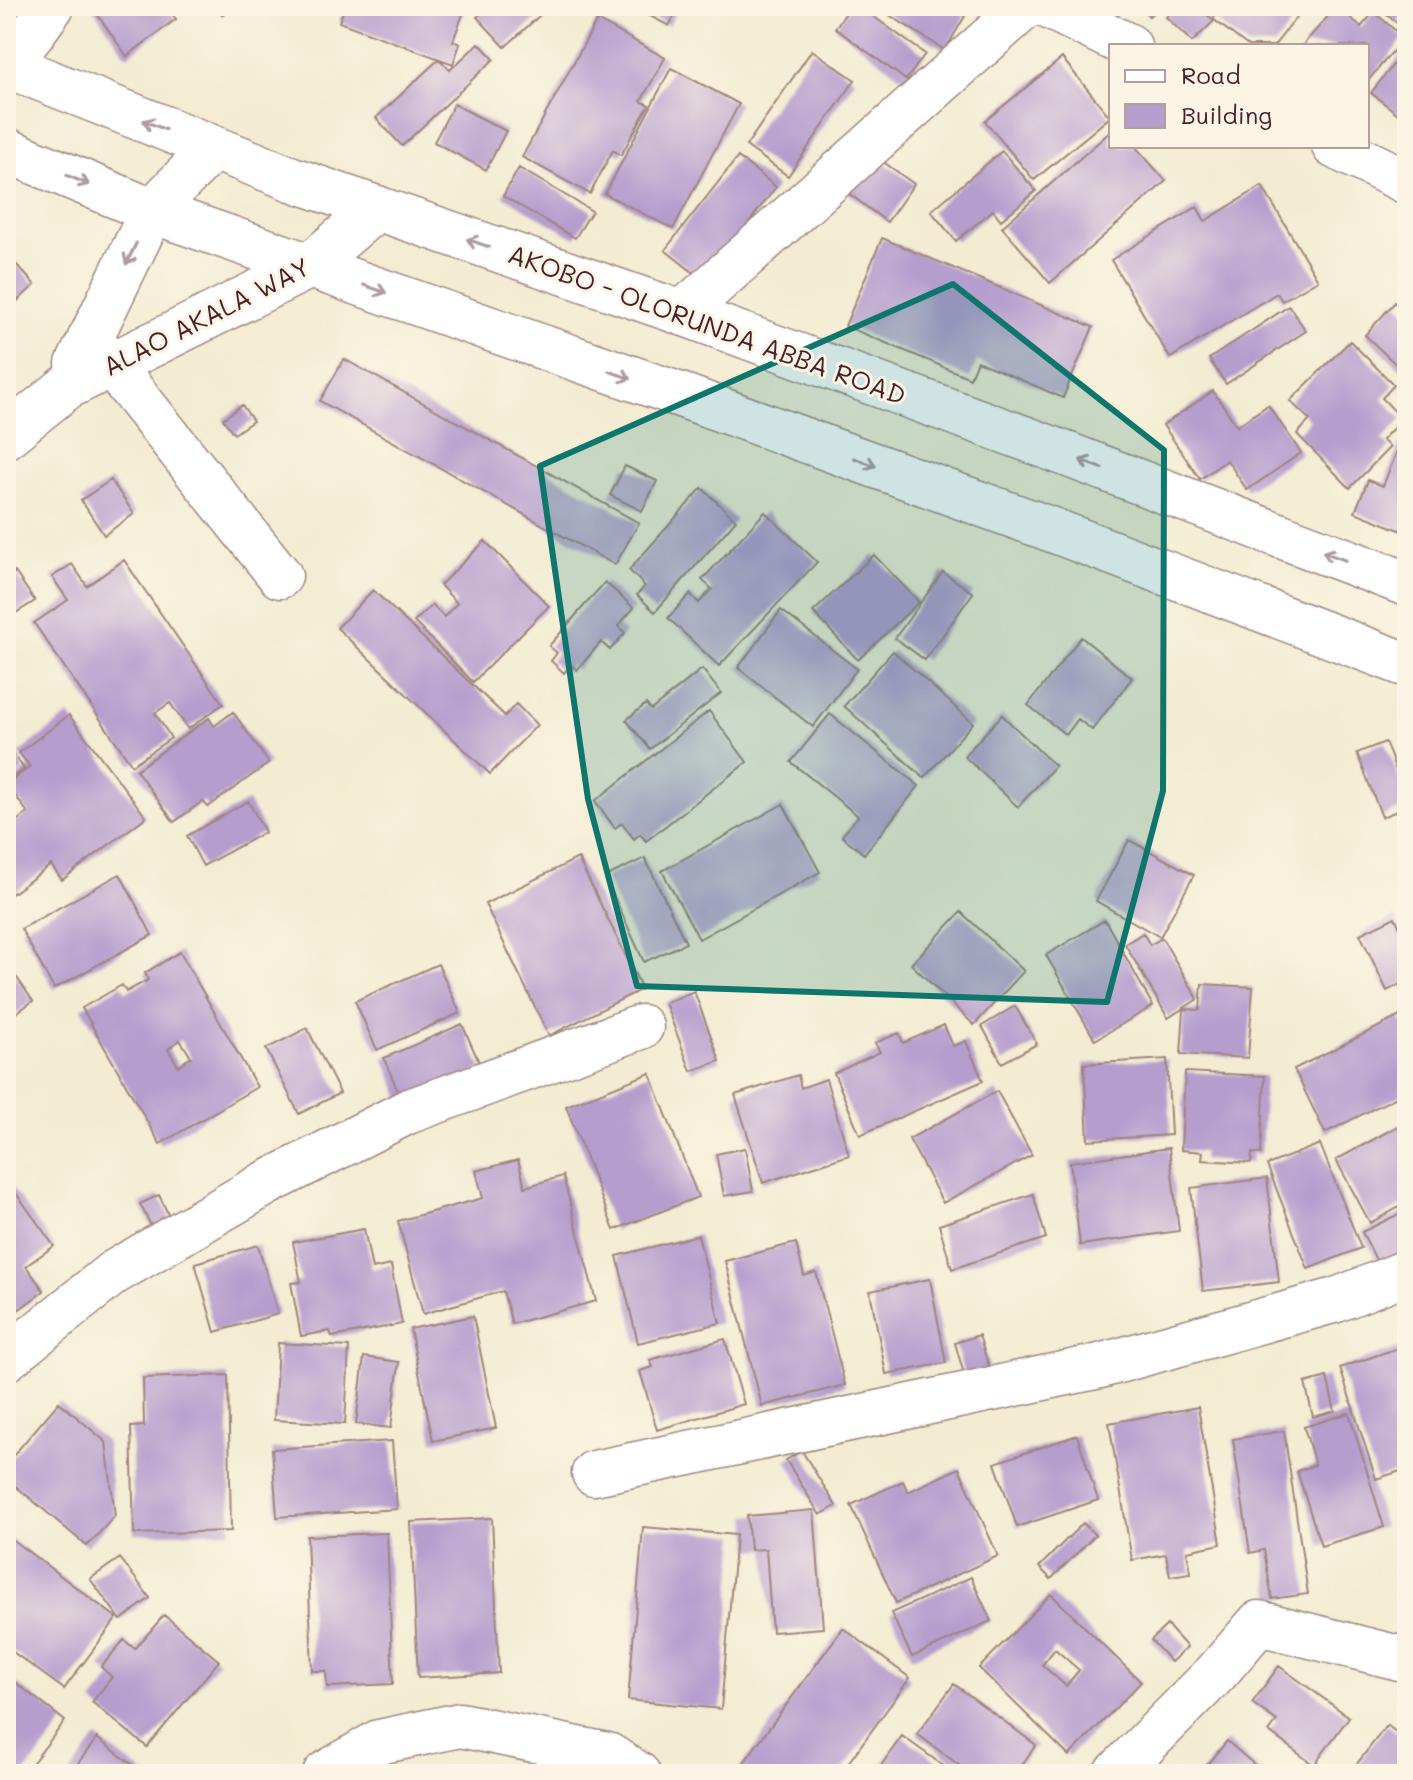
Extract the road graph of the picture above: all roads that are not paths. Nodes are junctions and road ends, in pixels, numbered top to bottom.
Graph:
1 (52, 6) edge
2 (1026, 6) edge
3 (1047, 6) edge
4 (1125, 44) edge
5 (8, 66) edge
6 (1338, 148) edge
7 (212, 149) junction
8 (6, 150) edge
9 (1407, 182) edge
10 (377, 208) junction
11 (152, 211) junction
12 (308, 267) junction
13 (682, 313) junction
14 (102, 351) junction
15 (6, 436) edge
16 (280, 576) dead end
17 (1407, 584) edge
18 (1407, 665) edge
19 (641, 1027) dead end
20 (1407, 1272) edge
21 (6, 1359) edge
22 (594, 1473) dead end
23 (1407, 1660) edge
24 (325, 1774) edge
25 (638, 1774) edge
26 (1116, 1774) edge

1 - 5 street
2 - 13 street
3 - 4 street
7 -> 5 street, AKOBO - OLORUNDA ABBA ROAD
6 - 9 street
7 - 10 street, AKOBO - OLORUNDA ABBA ROAD
7 - 11 street, ALAO AKALA WAY
8 -> 11 street
10 - 12 street, ALAO AKALA WAY
13 -> 10 street, AKOBO - OLORUNDA ABBA ROAD
11 - 12 street
11 -> 14 street, ALAO AKALA WAY
12 - 14 street, ALAO AKALA WAY
12 -> 18 street
17 -> 13 street, AKOBO - OLORUNDA ABBA ROAD
14 - 15 street, ALAO AKALA WAY
14 - 16 street
19 - 21 street
20 - 22 street
23 - 26 street
24 - 25 street

